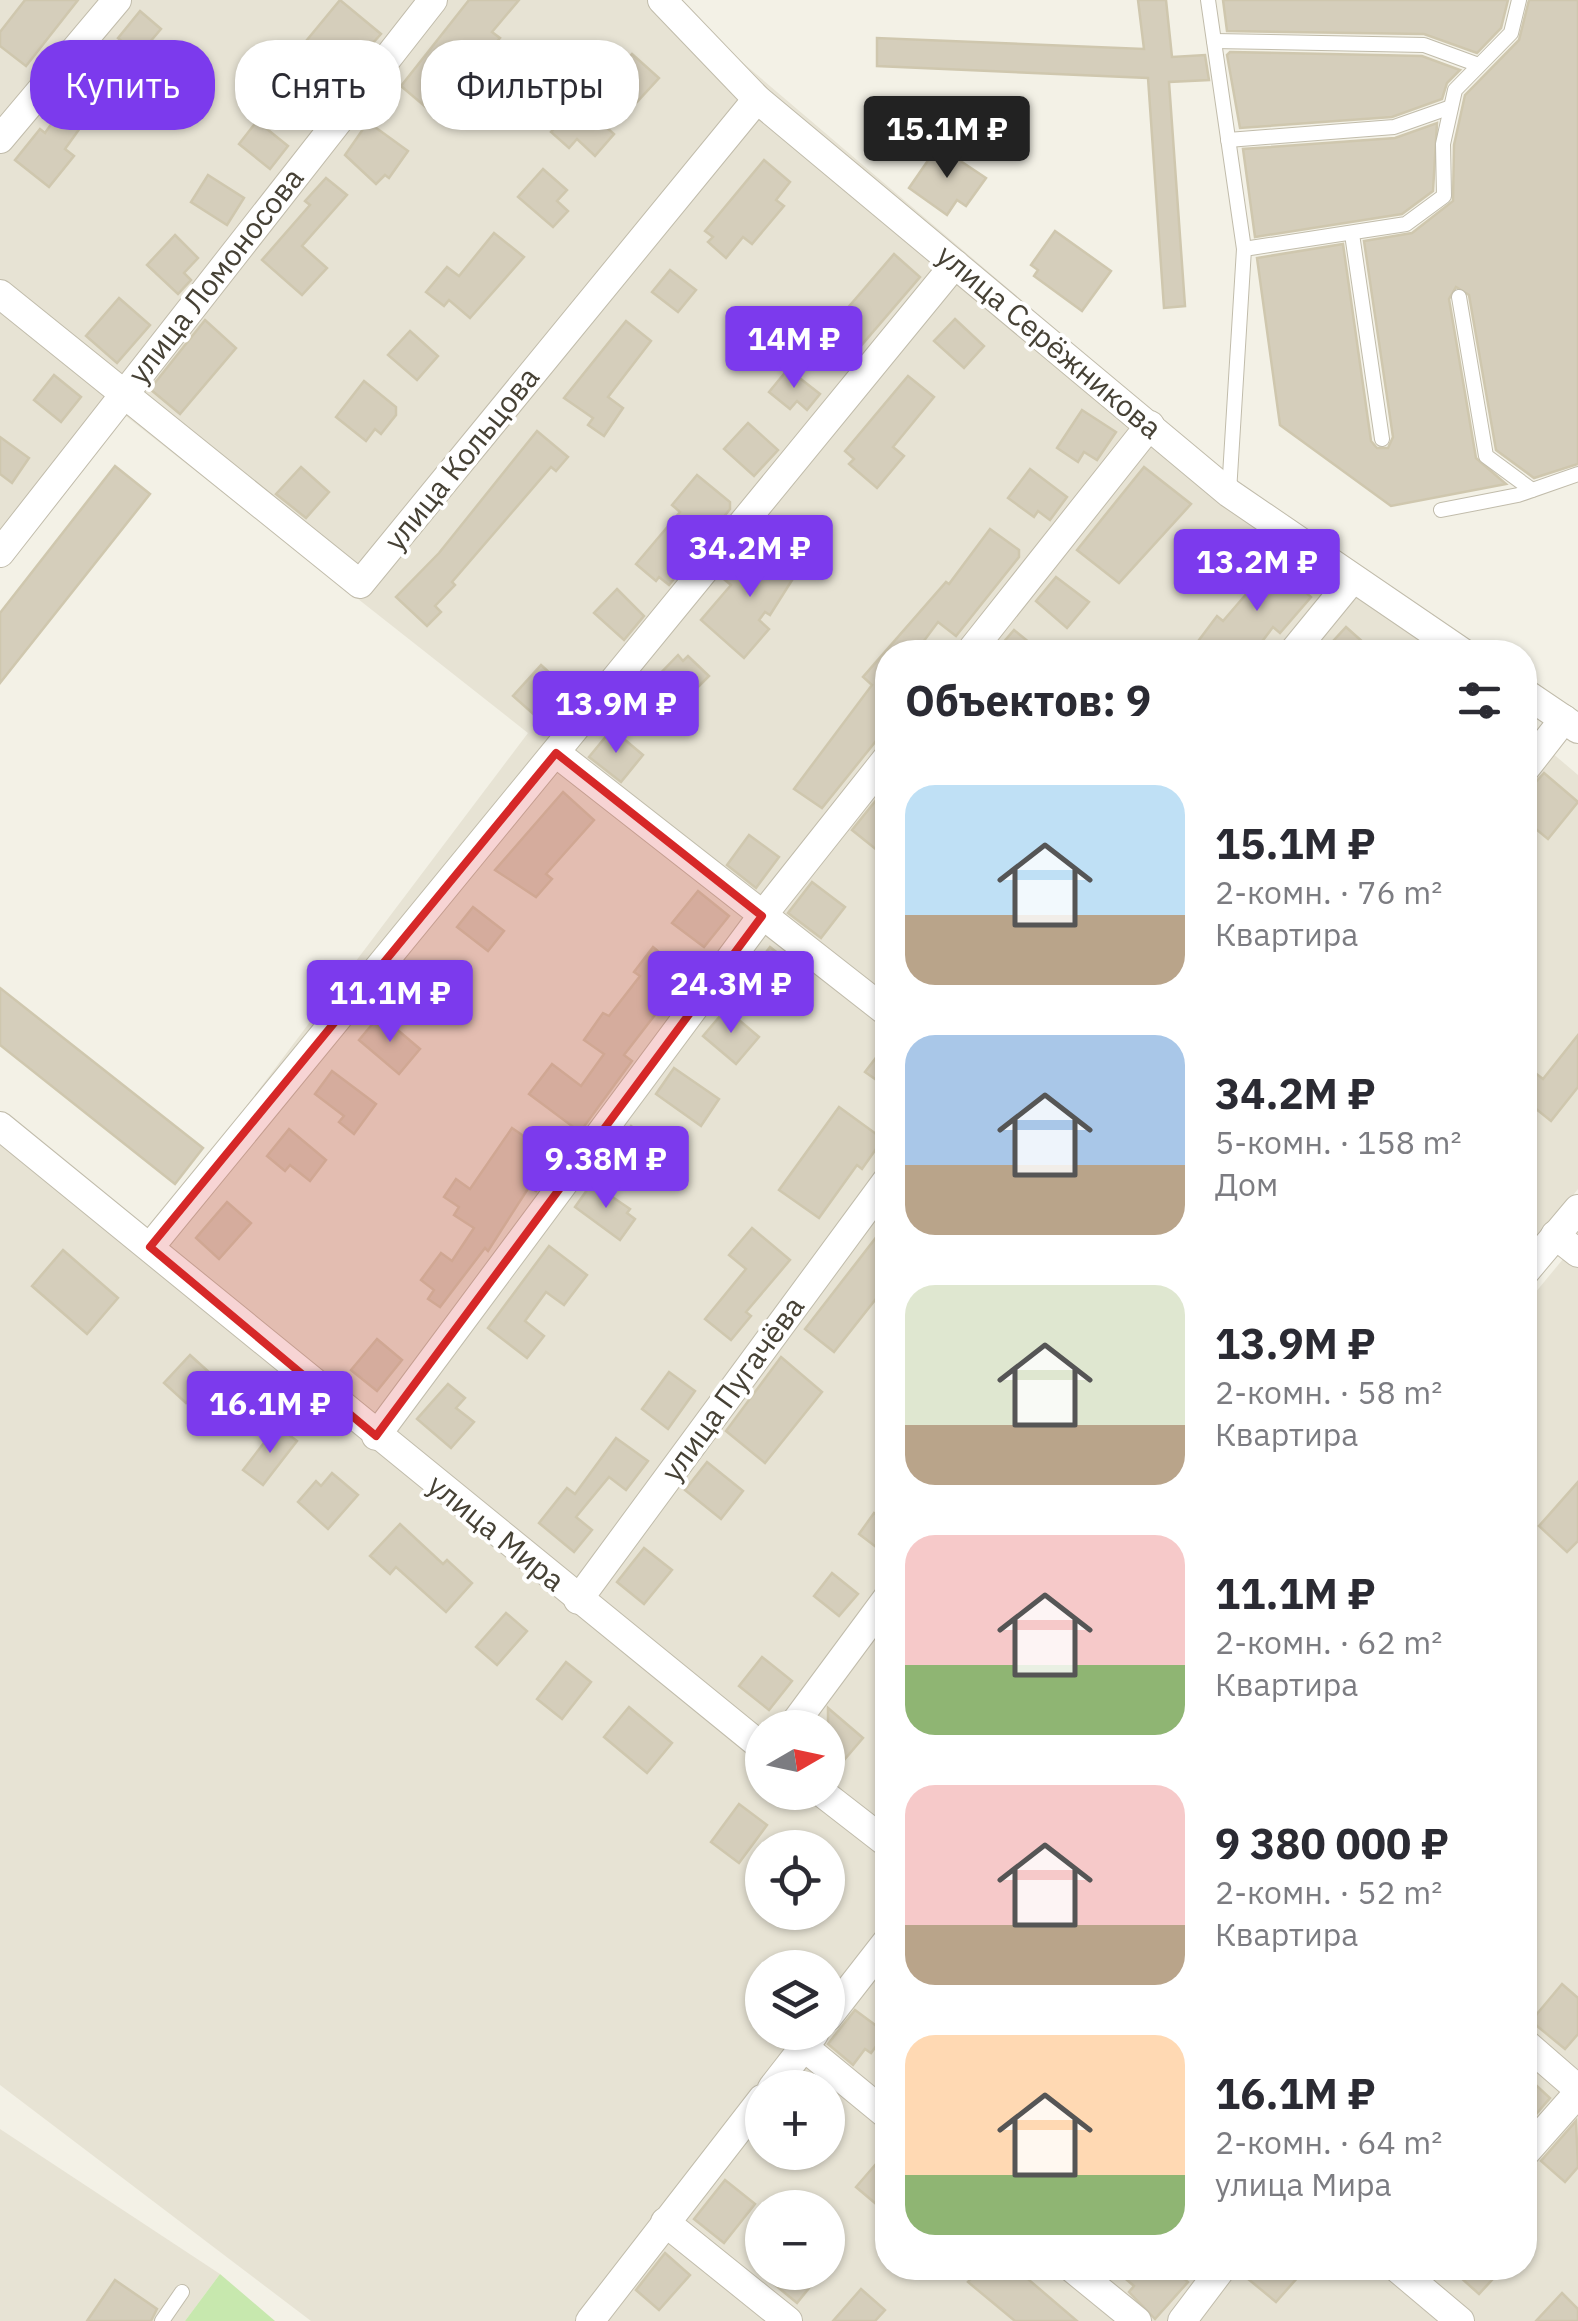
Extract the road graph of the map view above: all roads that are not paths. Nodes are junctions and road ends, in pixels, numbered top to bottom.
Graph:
1 (116, 0) edge
2 (433, 0) edge
3 (662, 0) edge
4 (1208, 0) edge
5 (1519, 0) edge
6 (1214, 41) junction
7 (1476, 64) junction
8 (757, 98) junction
9 (1452, 107) junction
10 (0, 139) edge
11 (1228, 140) junction
12 (1352, 234) junction
13 (1244, 249) junction
14 (955, 264) junction
15 (0, 294) edge
16 (1459, 297) dead end
17 (124, 392) junction
18 (1150, 425) junction
19 (1382, 440) dead end
20 (1578, 474) edge
21 (1532, 490) junction
22 (1229, 493) junction
23 (1441, 510) dead end
24 (0, 553) edge
25 (1351, 581) junction
26 (980, 640) edge
27 (1303, 640) edge
28 (1443, 640) edge
29 (1537, 702) edge
30 (1571, 724) edge
31 (556, 753) junction
32 (1537, 757) edge
33 (875, 773) edge
34 (762, 916) junction
35 (875, 1003) edge
36 (0, 1126) edge
37 (875, 1197) edge
38 (1578, 1209) edge
39 (1556, 1235) junction
40 (150, 1247) junction
41 (1578, 1253) edge
42 (1537, 1258) edge
43 (376, 1436) junction
44 (578, 1600) junction
45 (875, 1616) edge
46 (805, 1710) edge
47 (745, 1733) edge
48 (844, 1810) edge
49 (875, 1834) edge
50 (875, 1956) edge
51 (845, 1994) edge
52 (801, 2050) edge
53 (819, 2050) edge
54 (1537, 2054) edge
55 (786, 2070) edge
56 (1578, 2091) edge
57 (875, 2103) edge
58 (745, 2121) edge
59 (1537, 2138) edge
60 (666, 2222) junction
61 (1087, 2280) edge
62 (1213, 2280) edge
63 (1419, 2280) edge
64 (182, 2292) dead end
65 (162, 2321) edge
66 (590, 2321) edge
67 (788, 2321) edge
68 (1137, 2321) edge
69 (1182, 2321) edge
70 (1460, 2321) edge

1 - 10 street
2 - 17 street, улица Ломоносова
3 - 8 street, улица Серёжникова
4 - 6 lane
5 - 7 lane
6 - 7 lane
6 - 11 lane
7 - 9 lane
8 - 14 street, улица Серёжникова
8 - 17 street, улица Кольцова
9 - 11 lane
9 - 12 lane
11 - 13 lane
12 - 13 lane
12 - 19 lane
13 - 22 lane
14 - 18 street, улица Серёжникова
14 - 31 street
15 - 17 street
16 - 21 lane
17 - 24 street, улица Ломоносова
18 - 22 street, улица Серёжникова
18 - 26 street
20 - 21 lane
21 - 23 lane
22 - 25 street, улица Серёжникова
25 - 27 street
25 - 28 street, улица Серёжникова
29 - 30 street
30 - 32 street
31 - 34 street
31 - 40 street
33 - 34 street
34 - 35 street
34 - 43 street
36 - 40 street, улица Мира
37 - 44 street, улица Пугачёва
38 - 39 street
39 - 41 street
39 - 42 street
40 - 43 street, улица Мира
43 - 44 street, улица Мира
44 - 47 street, улица Мира
45 - 46 street
48 - 49 street
50 - 51 street
52 - 55 street
53 - 57 street
54 - 56 street
56 - 59 street
58 - 60 street
60 - 66 street
60 - 67 street
61 - 68 street
62 - 69 street
63 - 70 street
64 - 65 lane

